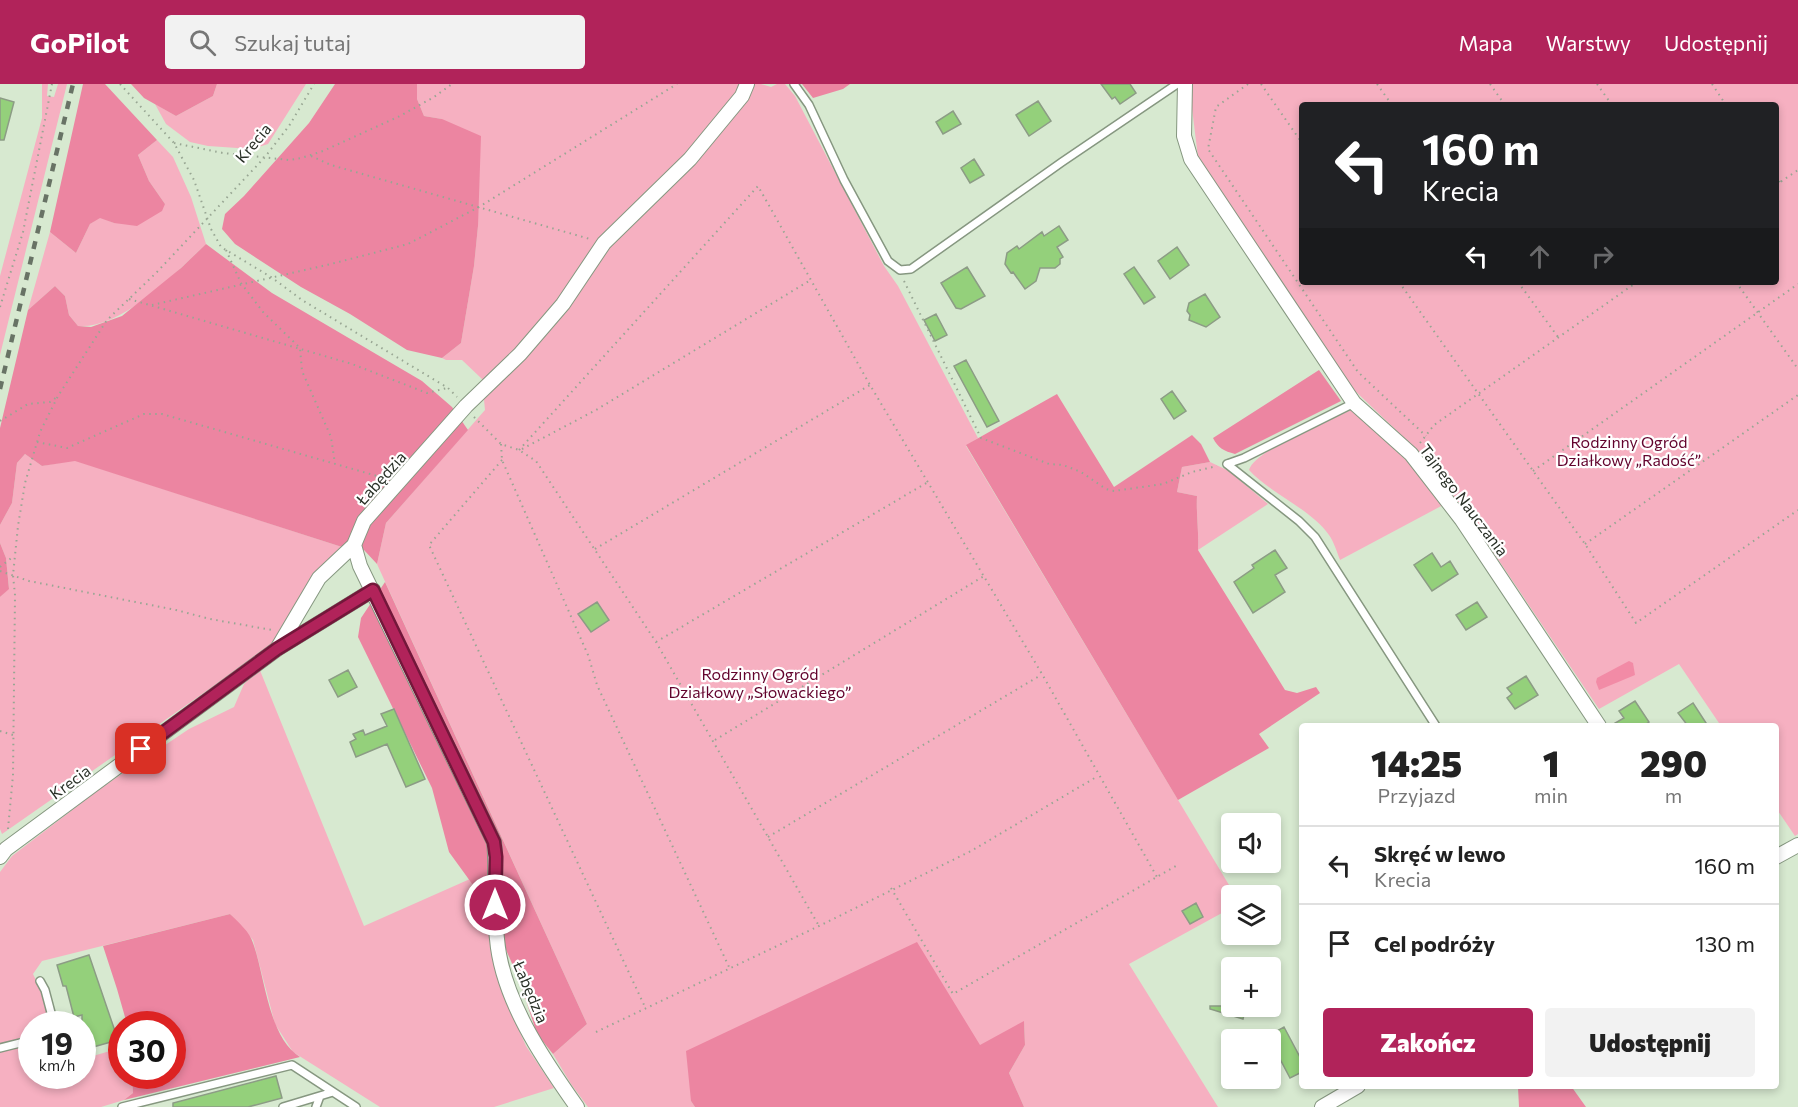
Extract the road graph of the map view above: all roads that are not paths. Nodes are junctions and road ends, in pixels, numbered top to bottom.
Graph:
1 (747, 84) edge
2 (794, 84) edge
3 (1177, 84) edge
4 (1185, 84) edge
5 (1354, 403) junction
6 (354, 545) junction
7 (373, 590) junction
8 (277, 649) junction
9 (1434, 723) edge
10 (1597, 723) edge
11 (1798, 845) edge
12 (3, 853) edge
13 (1779, 855) edge
14 (40, 981) dead end
15 (51, 1011) edge
16 (18, 1044) edge
17 (0, 1048) edge
18 (1353, 1089) edge
19 (333, 1092) junction
20 (320, 1096) junction
21 (129, 1106) edge
22 (283, 1107) edge
23 (316, 1107) edge
24 (356, 1107) edge
25 (577, 1107) edge
26 (1322, 1107) edge

1 - 6 street, Łabędzia
2 - 3 lane
4 - 5 street, Tajnego Nauczania
5 - 9 lane
5 - 10 street, Tajnego Nauczania
6 - 7 street, Łabędzia
6 - 8 street, Krecia
7 - 8 street, Krecia
7 - 25 street, Łabędzia
8 - 12 street, Krecia
11 - 13 street
14 - 15 lane
16 - 17 lane
18 - 26 street
19 - 20 lane
19 - 21 lane
19 - 24 lane
20 - 22 lane
20 - 23 lane

